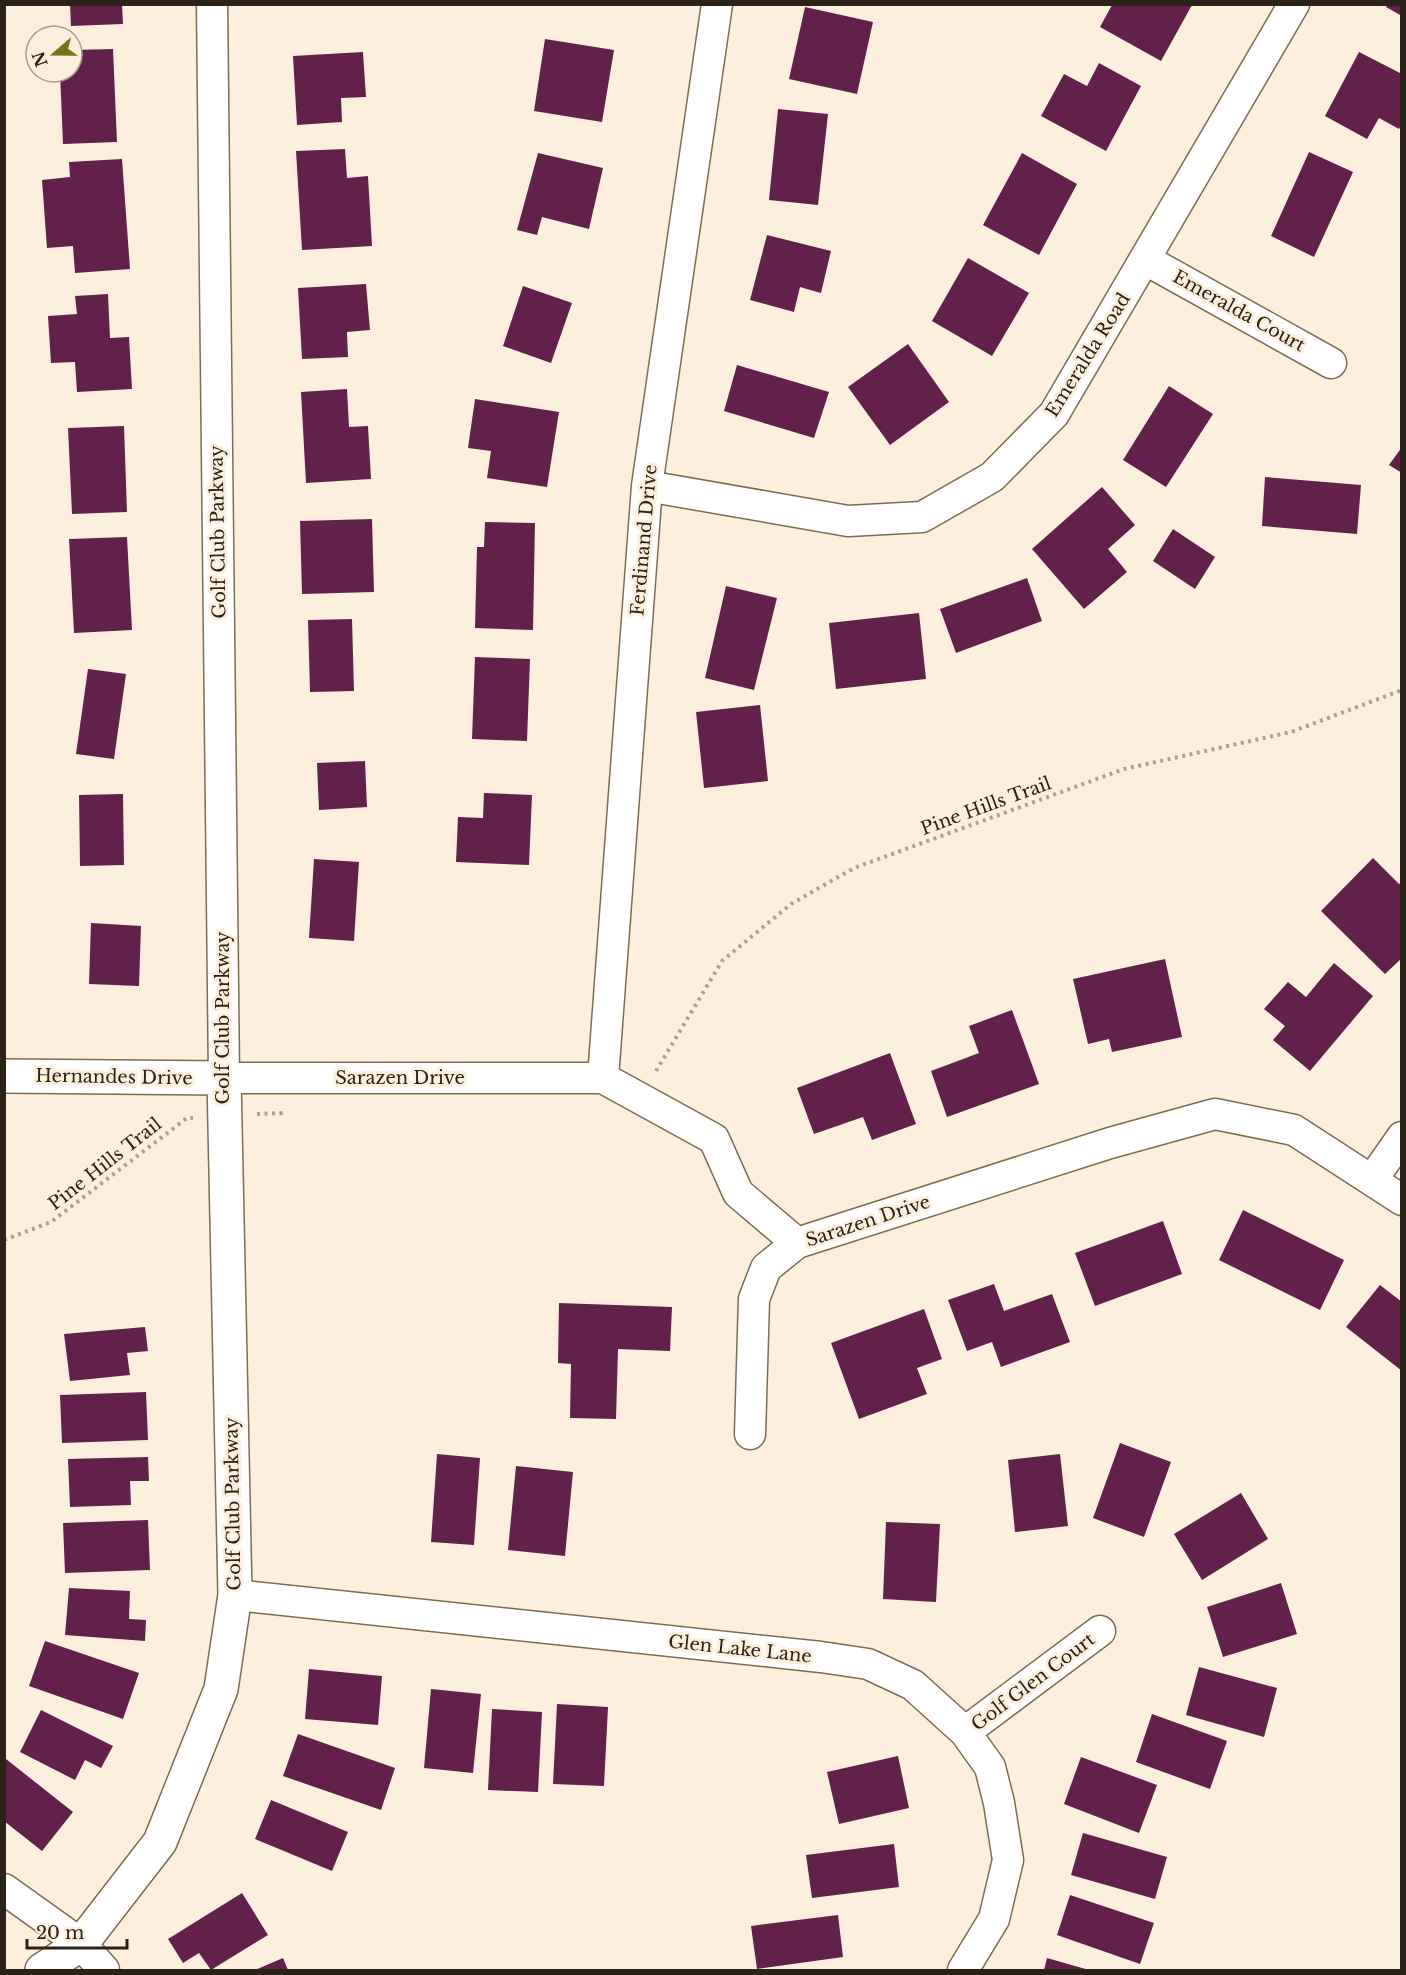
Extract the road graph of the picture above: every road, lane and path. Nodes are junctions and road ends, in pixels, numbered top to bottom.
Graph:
1 (212, 4) edge
2 (717, 4) edge
3 (1294, 4) edge
4 (1146, 260) junction
5 (1331, 363) dead end
6 (647, 486) junction
7 (1401, 690) edge
8 (657, 1068) dead end
9 (4, 1076) edge
10 (224, 1078) junction
11 (603, 1078) junction
12 (187, 1118) dead end
13 (1401, 1137) edge
14 (1372, 1180) junction
15 (1401, 1200) edge
16 (4, 1240) edge
17 (797, 1243) junction
18 (750, 1434) dead end
19 (236, 1596) junction
20 (1100, 1631) dead end
21 (965, 1732) junction
22 (4, 1889) edge
23 (81, 1944) junction
24 (42, 1971) edge
25 (104, 1971) edge
26 (963, 1971) edge

1 - 10 street, Golf Club Parkway
2 - 6 street, Ferdinand Drive
3 - 4 street, Emeralda Road
4 - 5 street, Emeralda Court
4 - 6 street, Emeralda Road
6 - 11 street, Ferdinand Drive
7 - 8 path, Pine Hills Trail
9 - 10 street, Hernandes Drive
10 - 11 street, Sarazen Drive
10 - 19 street, Golf Club Parkway
11 - 17 street, Sarazen Drive
12 - 16 path, Pine Hills Trail
13 - 14 street
14 - 15 street, Sarazen Drive
14 - 17 street, Sarazen Drive
17 - 18 street
19 - 21 street, Glen Lake Lane
19 - 23 street, Golf Club Parkway
20 - 21 street, Golf Glen Court
21 - 26 street, Glen Lake Lane
22 - 23 street
23 - 24 street, Golf Club Parkway
23 - 25 street

